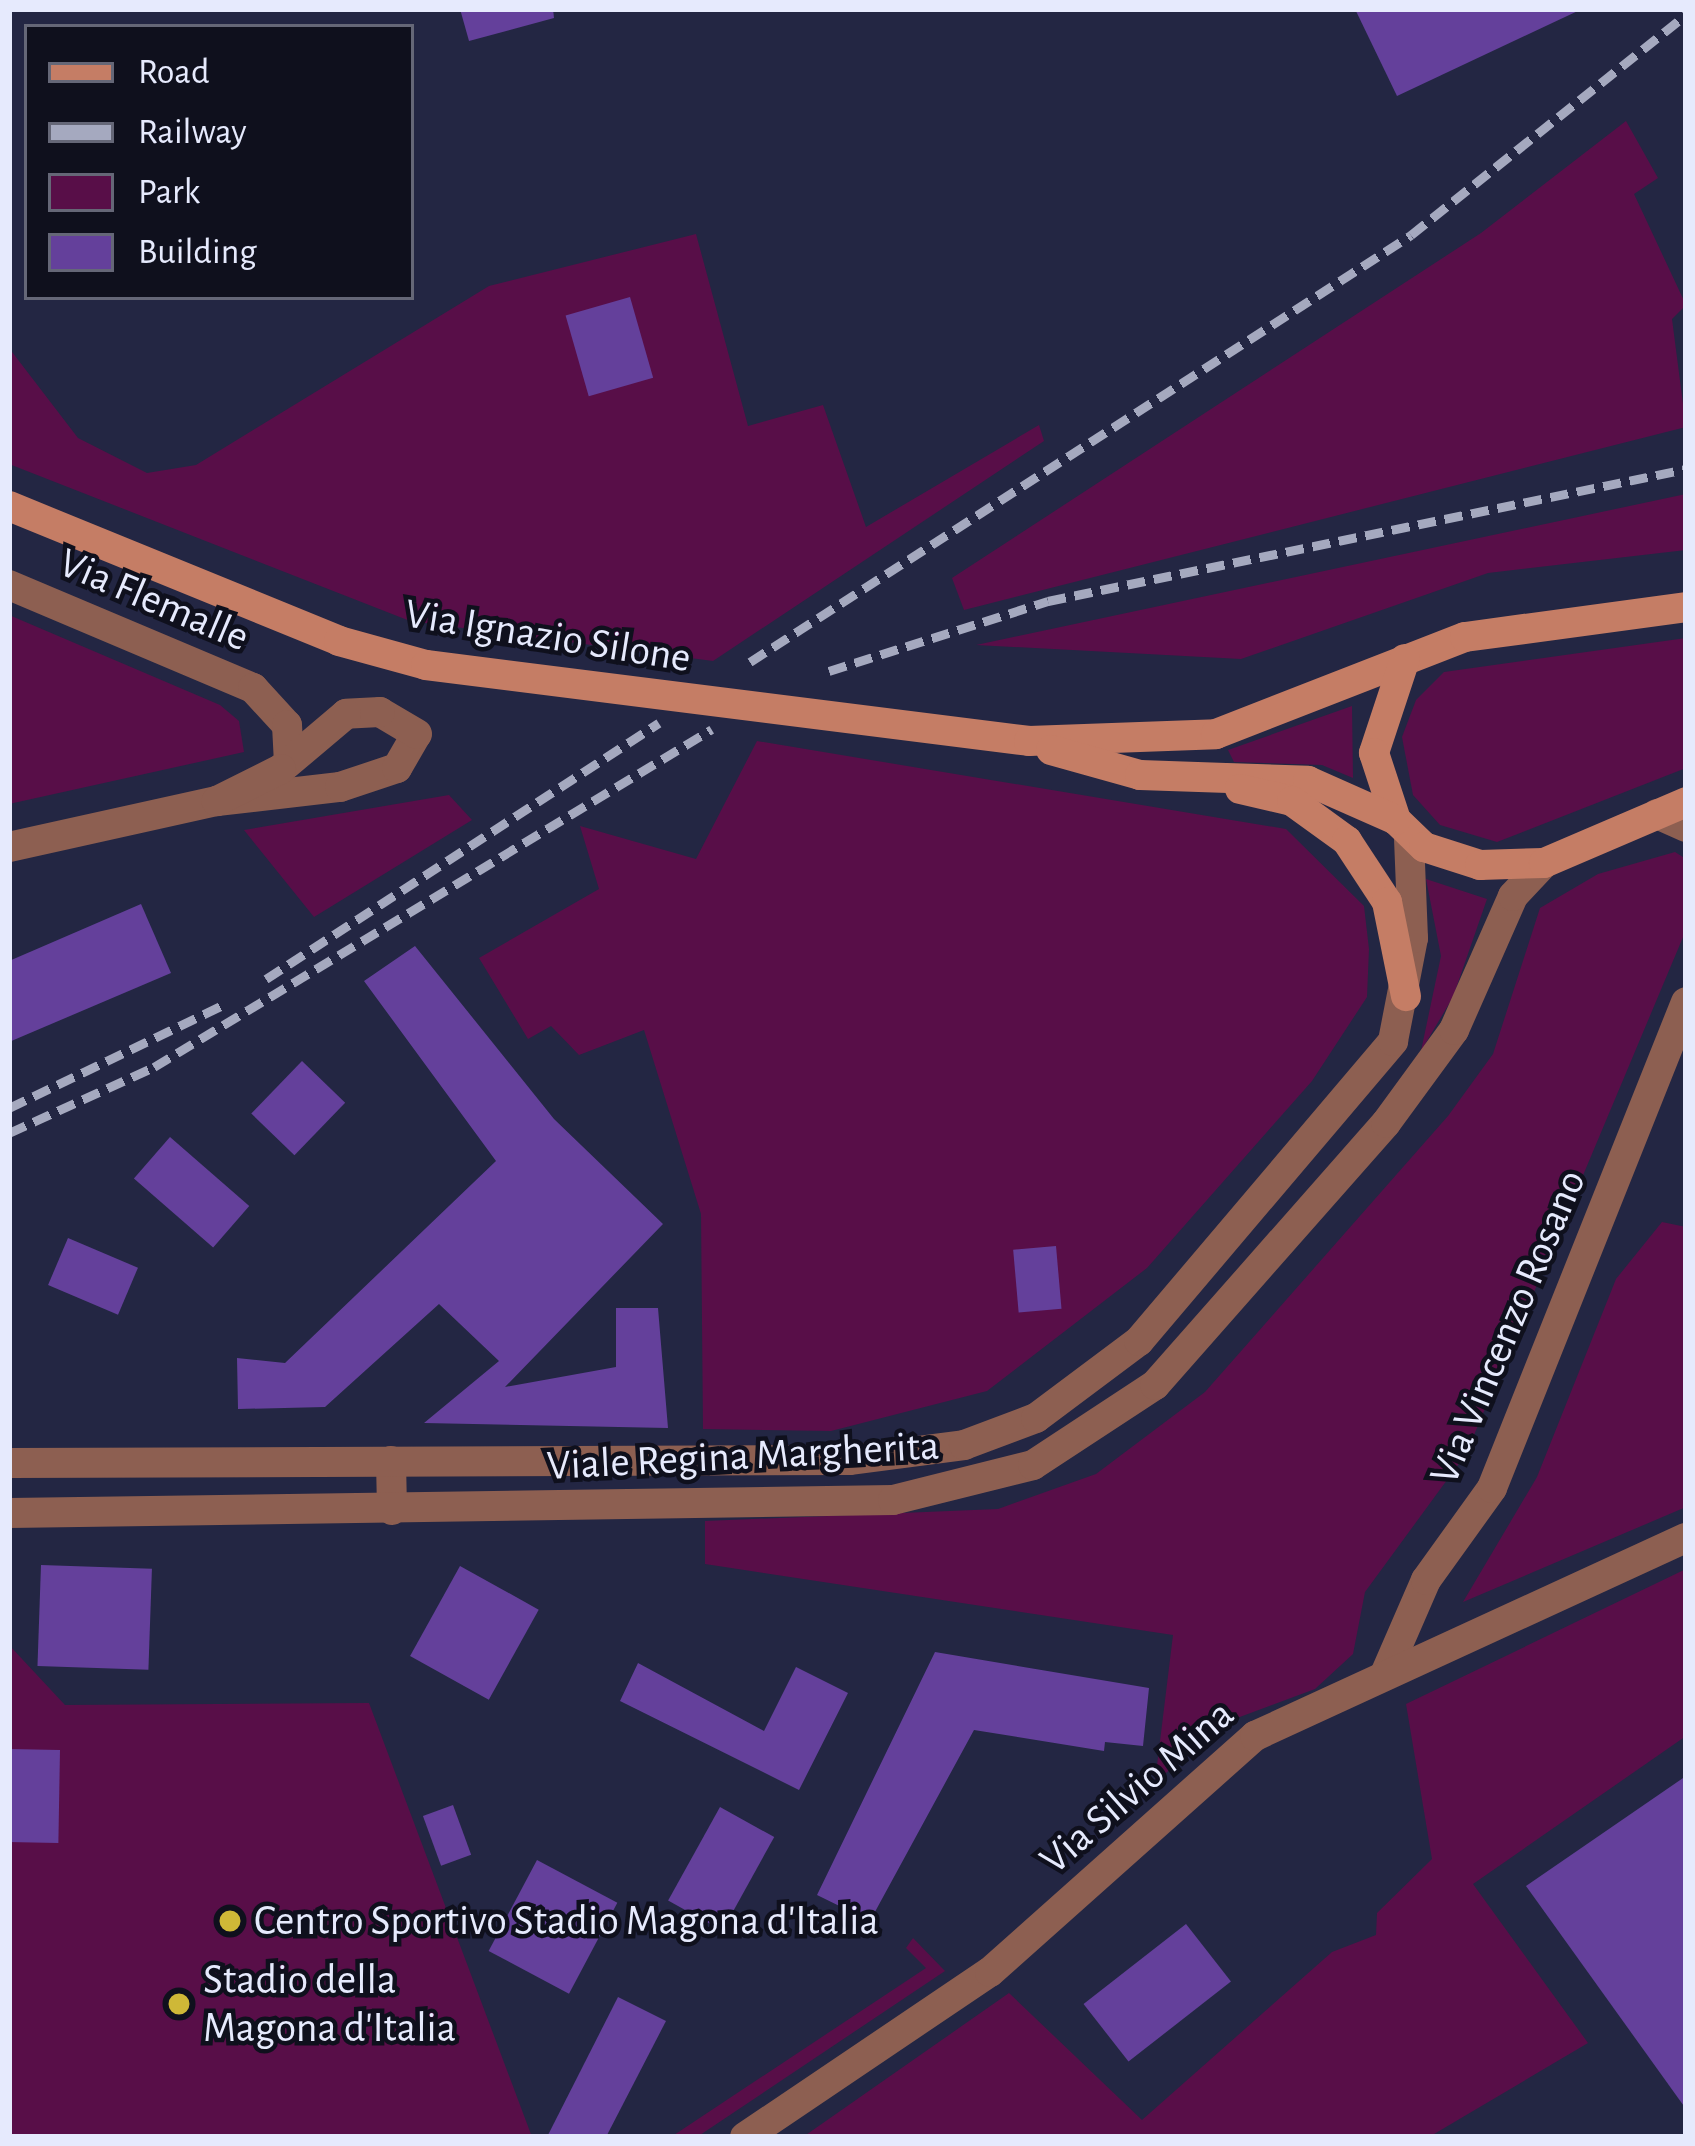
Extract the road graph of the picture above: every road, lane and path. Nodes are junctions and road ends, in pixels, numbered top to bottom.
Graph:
1 (9, 506) edge
2 (9, 585) edge
3 (1686, 607) edge
4 (1405, 659) junction
5 (1029, 741) junction
6 (289, 759) junction
7 (1205, 781) junction
8 (217, 801) junction
9 (1676, 815) edge
10 (1403, 829) junction
11 (9, 847) edge
12 (1544, 863) junction
13 (1406, 996) junction
14 (1686, 1002) edge
15 (391, 1461) junction
16 (9, 1462) edge
17 (392, 1510) junction
18 (9, 1513) edge
19 (1686, 1538) edge
20 (1386, 1672) junction
21 (745, 2137) edge

1 - 5 main road, Via Ignazio Silone
2 - 6 street, Via Flemalle
3 - 4 main road, Via Ignazio Silone
4 - 5 main road, Via Ignazio Silone
4 - 10 main road
5 - 7 main road, Via Ignazio Silone
6 - 8 street
6 - 8 street
7 - 10 main road, Via Ignazio Silone
7 - 13 main road
8 - 11 street
9 - 12 main road
10 - 12 main road, Via Ignazio Silone
10 - 13 street, Viale Regina Margherita
12 - 17 street, Viale Regina Margherita
13 - 15 street, Viale Regina Margherita
14 - 20 street, Via Vincenzo Rosano
15 - 16 street, Viale Regina Margherita
15 - 17 street
17 - 18 street, Viale Regina Margherita
19 - 20 street, Via Silvio Mina
20 - 21 street, Via Silvio Mina

